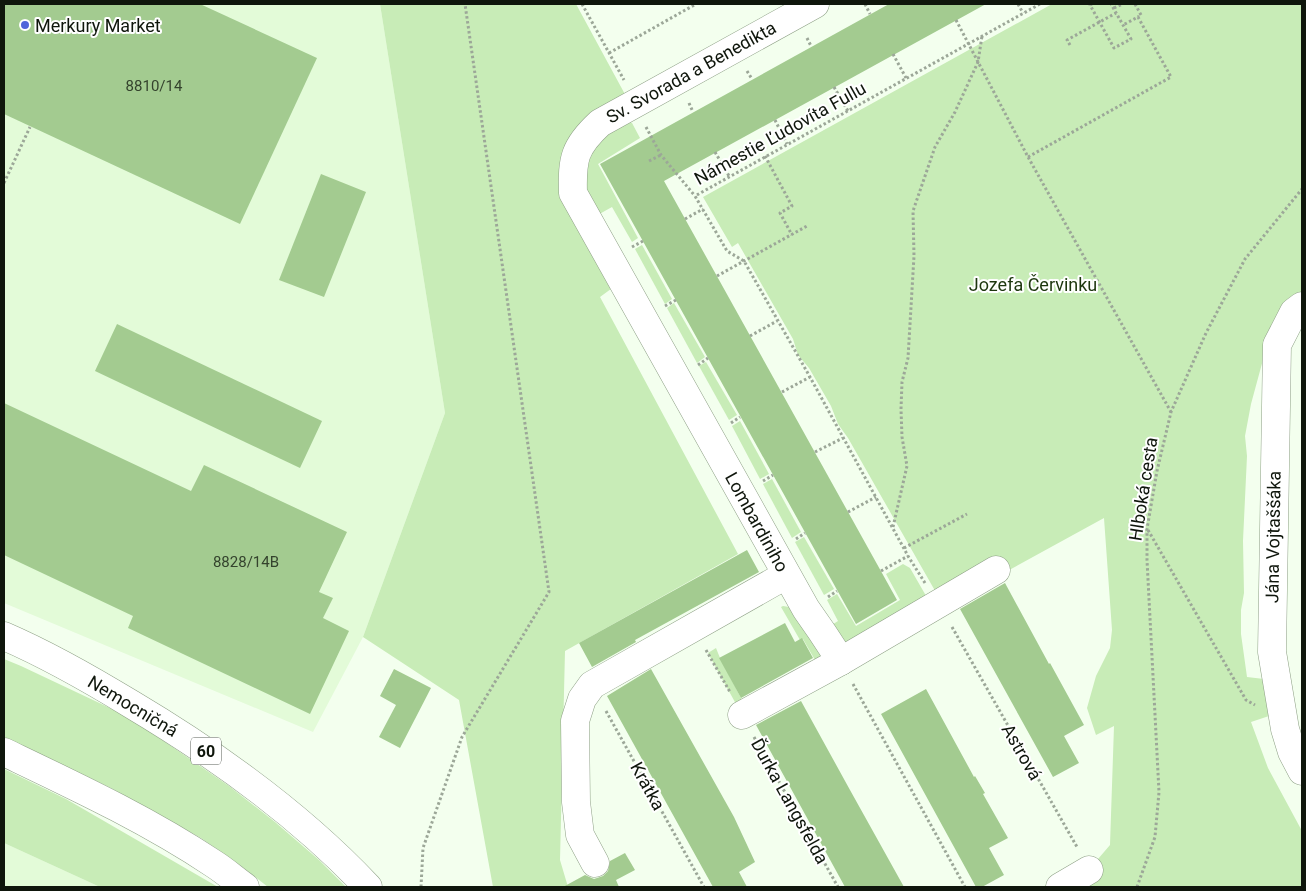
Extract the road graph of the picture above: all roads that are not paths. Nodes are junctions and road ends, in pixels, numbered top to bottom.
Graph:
1 (815, 4) edge
2 (576, 151) joint
3 (1302, 306) edge
4 (996, 570) dead end
5 (786, 575) junction
6 (4, 636) edge
7 (841, 661) junction
8 (742, 715) road end
9 (4, 752) edge
10 (1302, 771) edge
11 (595, 863) dead end
12 (1089, 870) road end
13 (244, 887) edge
14 (368, 887) edge
15 (1060, 887) edge

1 - 2 street, Sv. Svorada a Benedikta
2 - 5 street, Lombardiniho
3 - 10 street, Jána Vojtaššáka
4 - 7 street
5 - 7 street, Lombardiniho
5 - 11 street
6 - 14 street, Nemocničná / 60
7 - 8 street
9 - 13 street
12 - 15 street

